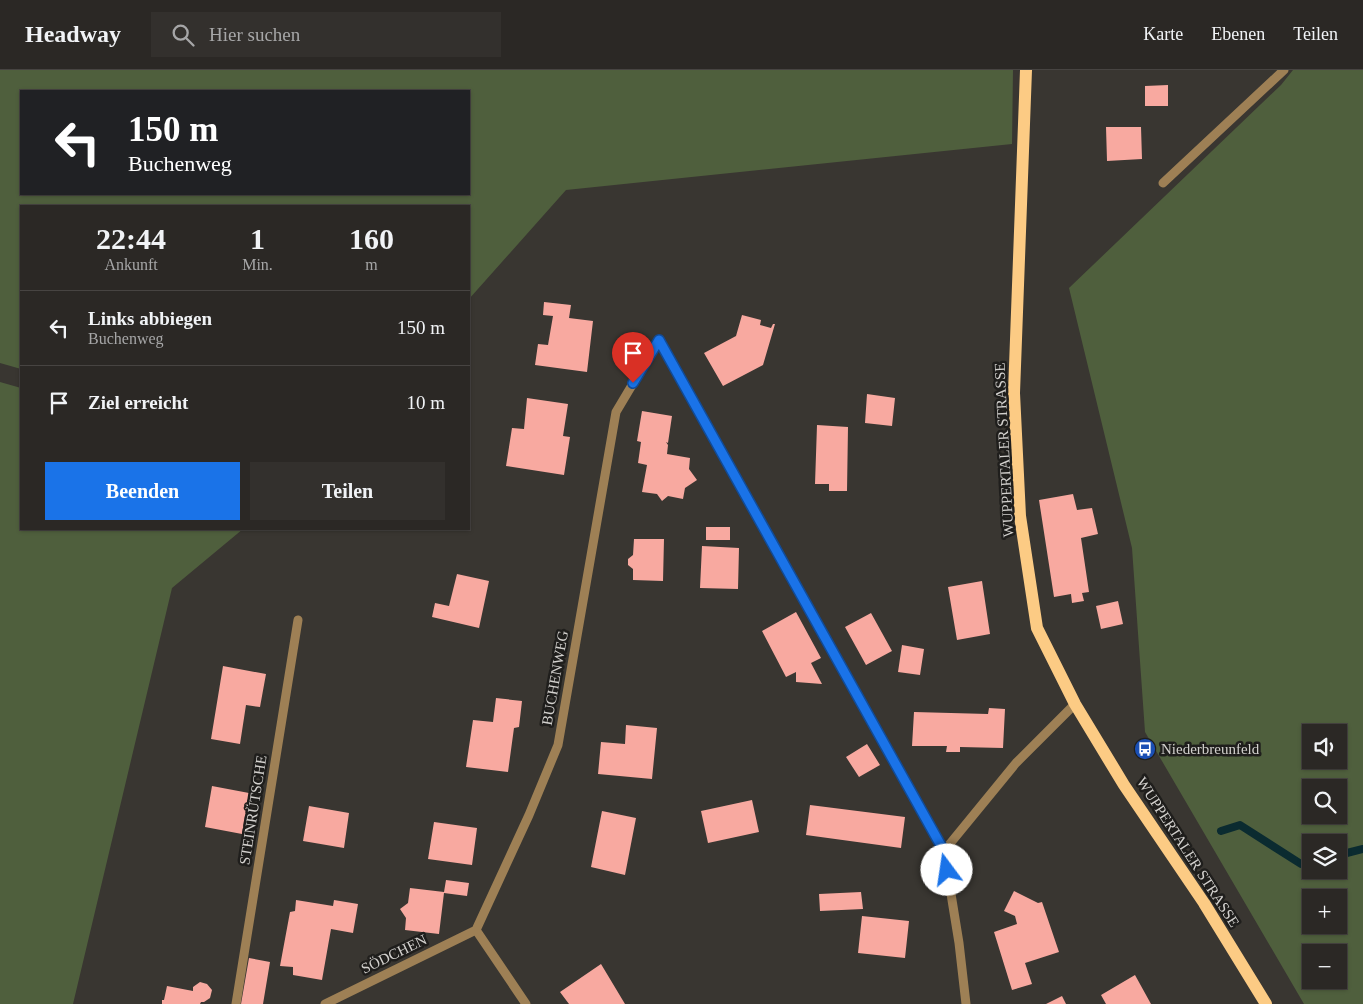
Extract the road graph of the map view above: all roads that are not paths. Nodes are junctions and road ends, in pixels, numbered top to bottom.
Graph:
1 (1026, 70) edge
2 (1284, 70) edge
3 (1163, 183) dead end
4 (298, 620) dead end
5 (1075, 704) junction
6 (944, 851) junction
7 (476, 930) junction
8 (236, 1004) edge
9 (325, 1004) edge
10 (526, 1004) edge
11 (966, 1004) edge
12 (1266, 1004) edge

1 - 5 main road, WUPPERTALER STRASSE
2 - 3 street
4 - 8 street, STEINRÜTSCHE
5 - 6 street
5 - 12 main road, WUPPERTALER STRASSE
6 - 7 street, BUCHENWEG
6 - 11 street
7 - 9 street, SÖDCHEN
7 - 10 street

